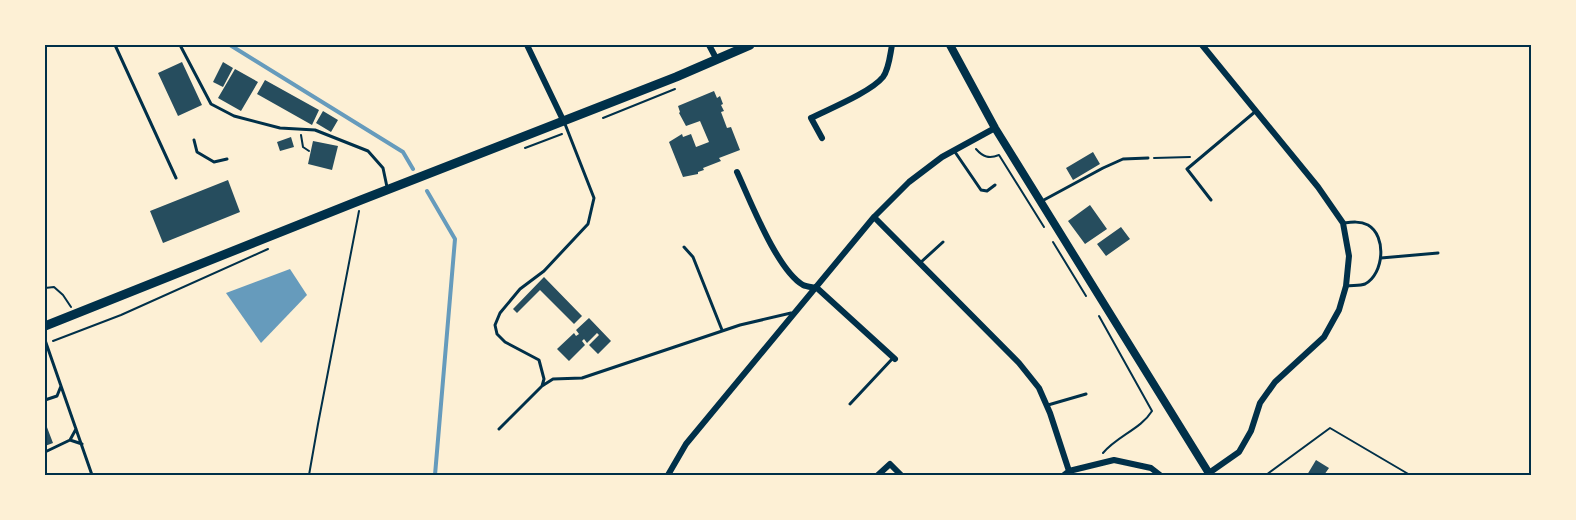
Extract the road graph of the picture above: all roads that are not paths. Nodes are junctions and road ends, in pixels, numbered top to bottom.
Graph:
1 (115, 45) edge
2 (180, 45) edge
3 (527, 45) edge
4 (709, 45) edge
5 (750, 45) edge
6 (892, 45) edge
7 (950, 45) edge
8 (1202, 45) edge
9 (717, 60) junction
10 (1256, 111) junction
11 (566, 126) junction
12 (995, 128) junction
13 (822, 138) dead end
14 (194, 140) dead end
15 (954, 150) junction
16 (1148, 158) road end
17 (227, 159) dead end
18 (737, 172) dead end
19 (176, 178) dead end
20 (995, 185) dead end
21 (387, 190) junction
22 (1211, 200) dead end
23 (1040, 202) junction
24 (874, 217) junction
25 (1343, 223) junction
26 (943, 242) dead end
27 (684, 247) dead end
28 (1438, 253) dead end
29 (1381, 258) junction
30 (920, 263) junction
31 (1346, 286) junction
32 (817, 288) junction
33 (795, 313) junction
34 (45, 326) edge
35 (722, 330) junction
36 (46, 342) edge
37 (894, 359) joint
38 (542, 386) junction
39 (61, 387) junction
40 (1086, 394) dead end
41 (57, 396) junction
42 (45, 400) edge
43 (66, 400) junction
44 (850, 404) dead end
45 (1046, 406) junction
46 (76, 428) junction
47 (499, 429) dead end
48 (70, 440) junction
49 (82, 444) junction
50 (45, 452) edge
51 (1067, 473) edge
52 (1209, 474) edge
53 (92, 475) edge
54 (668, 475) edge
55 (878, 475) edge
56 (901, 475) edge
57 (1160, 475) edge

1 - 19 lane
2 - 21 lane
3 - 11 street
4 - 9 street
5 - 9 main road
6 - 13 street
7 - 12 main road
8 - 10 street
9 - 11 main road
10 - 22 lane
10 - 25 street
11 - 21 main road
11 - 38 lane
12 - 15 street
12 - 23 main road
14 - 17 lane
15 - 20 lane
15 - 24 street
16 - 23 lane
18 - 32 street
21 - 34 main road
23 - 52 main road
24 - 30 street
24 - 32 street
25 - 29 lane
25 - 31 street
26 - 30 lane
27 - 35 lane
28 - 29 lane
29 - 31 lane
30 - 45 street
31 - 52 street
32 - 33 street
32 - 37 street
33 - 35 lane
33 - 54 street
35 - 38 lane
36 - 39 lane
37 - 44 lane
38 - 47 lane
39 - 41 lane
39 - 43 lane
40 - 45 lane
41 - 42 lane
41 - 43 lane
43 - 46 lane
45 - 51 street
46 - 48 lane
46 - 49 lane
48 - 49 lane
48 - 50 lane
49 - 53 lane
51 - 57 street
55 - 56 street

